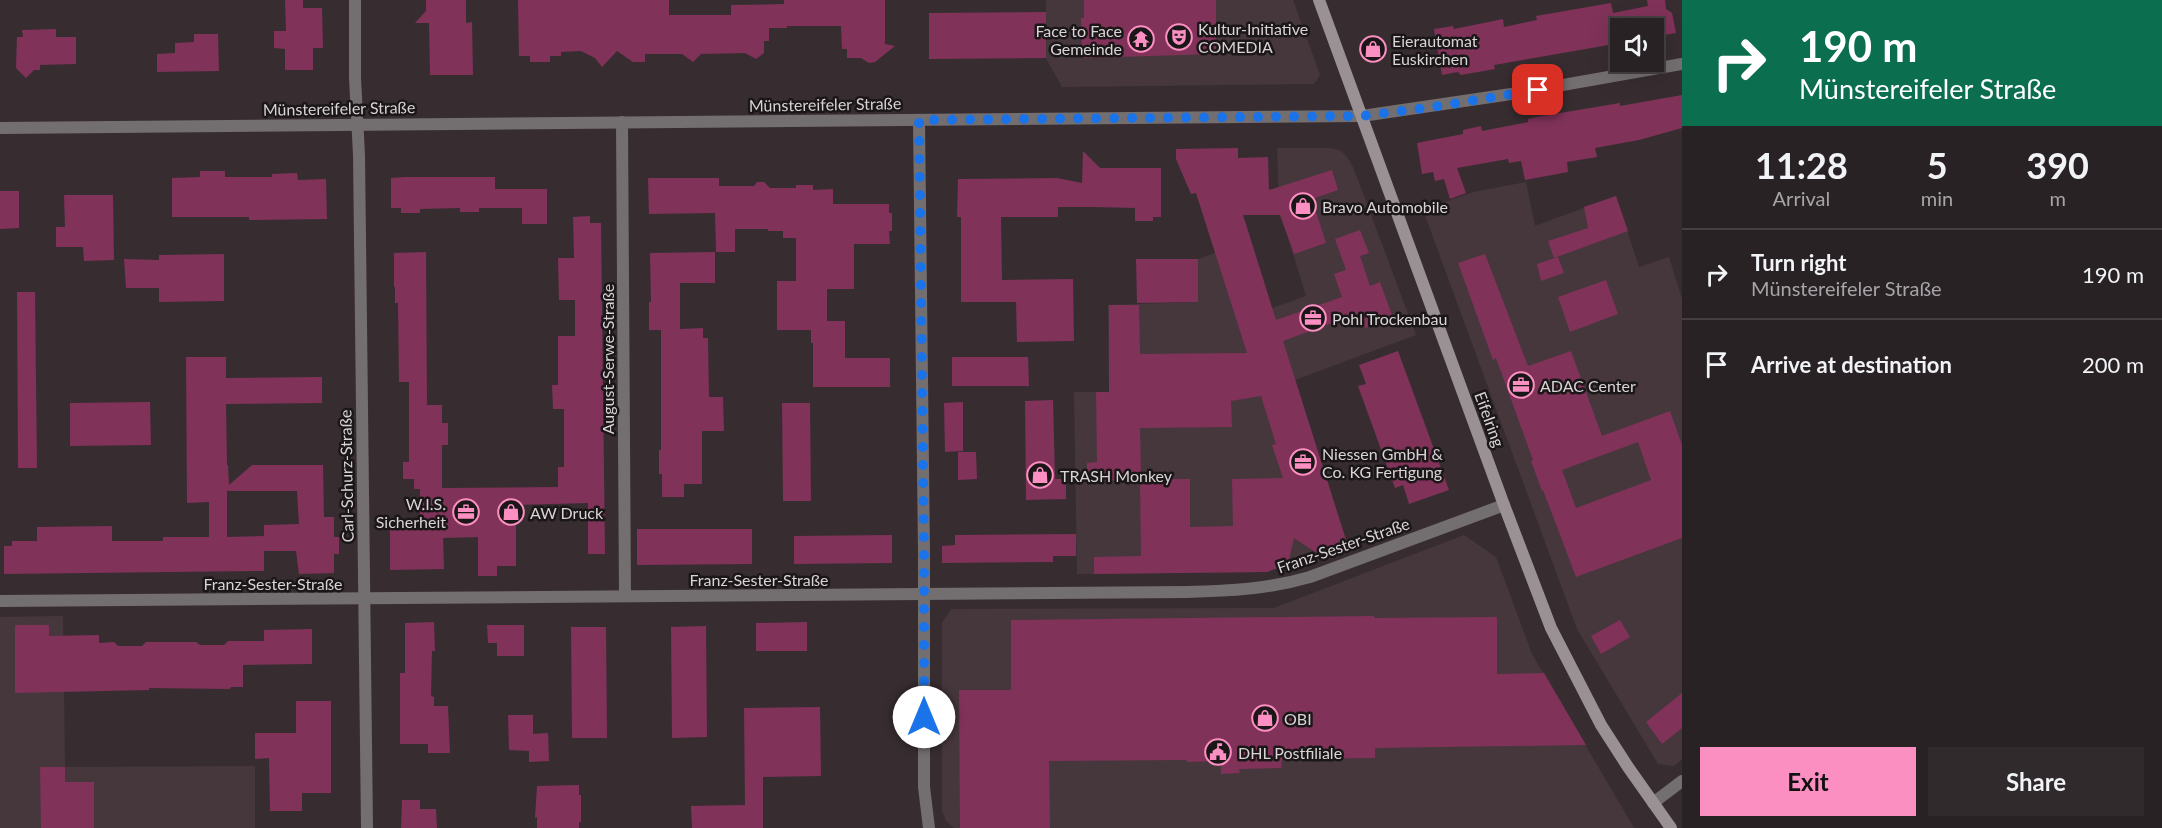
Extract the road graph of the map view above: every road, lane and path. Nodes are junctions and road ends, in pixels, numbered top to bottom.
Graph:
1 (355, 0) edge
2 (1319, 0) edge
3 (1682, 64) edge
4 (1362, 116) junction
5 (919, 120) junction
6 (622, 122) junction
7 (357, 125) junction
8 (0, 128) edge
9 (1504, 505) junction
10 (925, 594) junction
11 (625, 596) junction
12 (365, 598) junction
13 (0, 601) edge
14 (1682, 781) edge
15 (1653, 803) junction
16 (367, 828) edge
17 (929, 828) edge
18 (1671, 828) edge

1 - 7 street, Carl-Schurz-Straße
2 - 4 main road, Eifelring
3 - 4 street, Münstereifeler Straße
4 - 5 street, Münstereifeler Straße
4 - 9 main road, Eifelring
5 - 6 street, Münstereifeler Straße
5 - 10 street
6 - 7 street, Münstereifeler Straße
6 - 11 street, August-Serwe-Straße
7 - 8 street, Münstereifeler Straße
7 - 12 street, Carl-Schurz-Straße
9 - 10 street, Franz-Sester-Straße
9 - 15 main road, Eifelring
10 - 11 street, Franz-Sester-Straße
10 - 17 street
11 - 12 street, Franz-Sester-Straße
12 - 13 street, Franz-Sester-Straße
12 - 16 street, Carl-Schurz-Straße
14 - 15 street
15 - 18 main road, Eifelring

